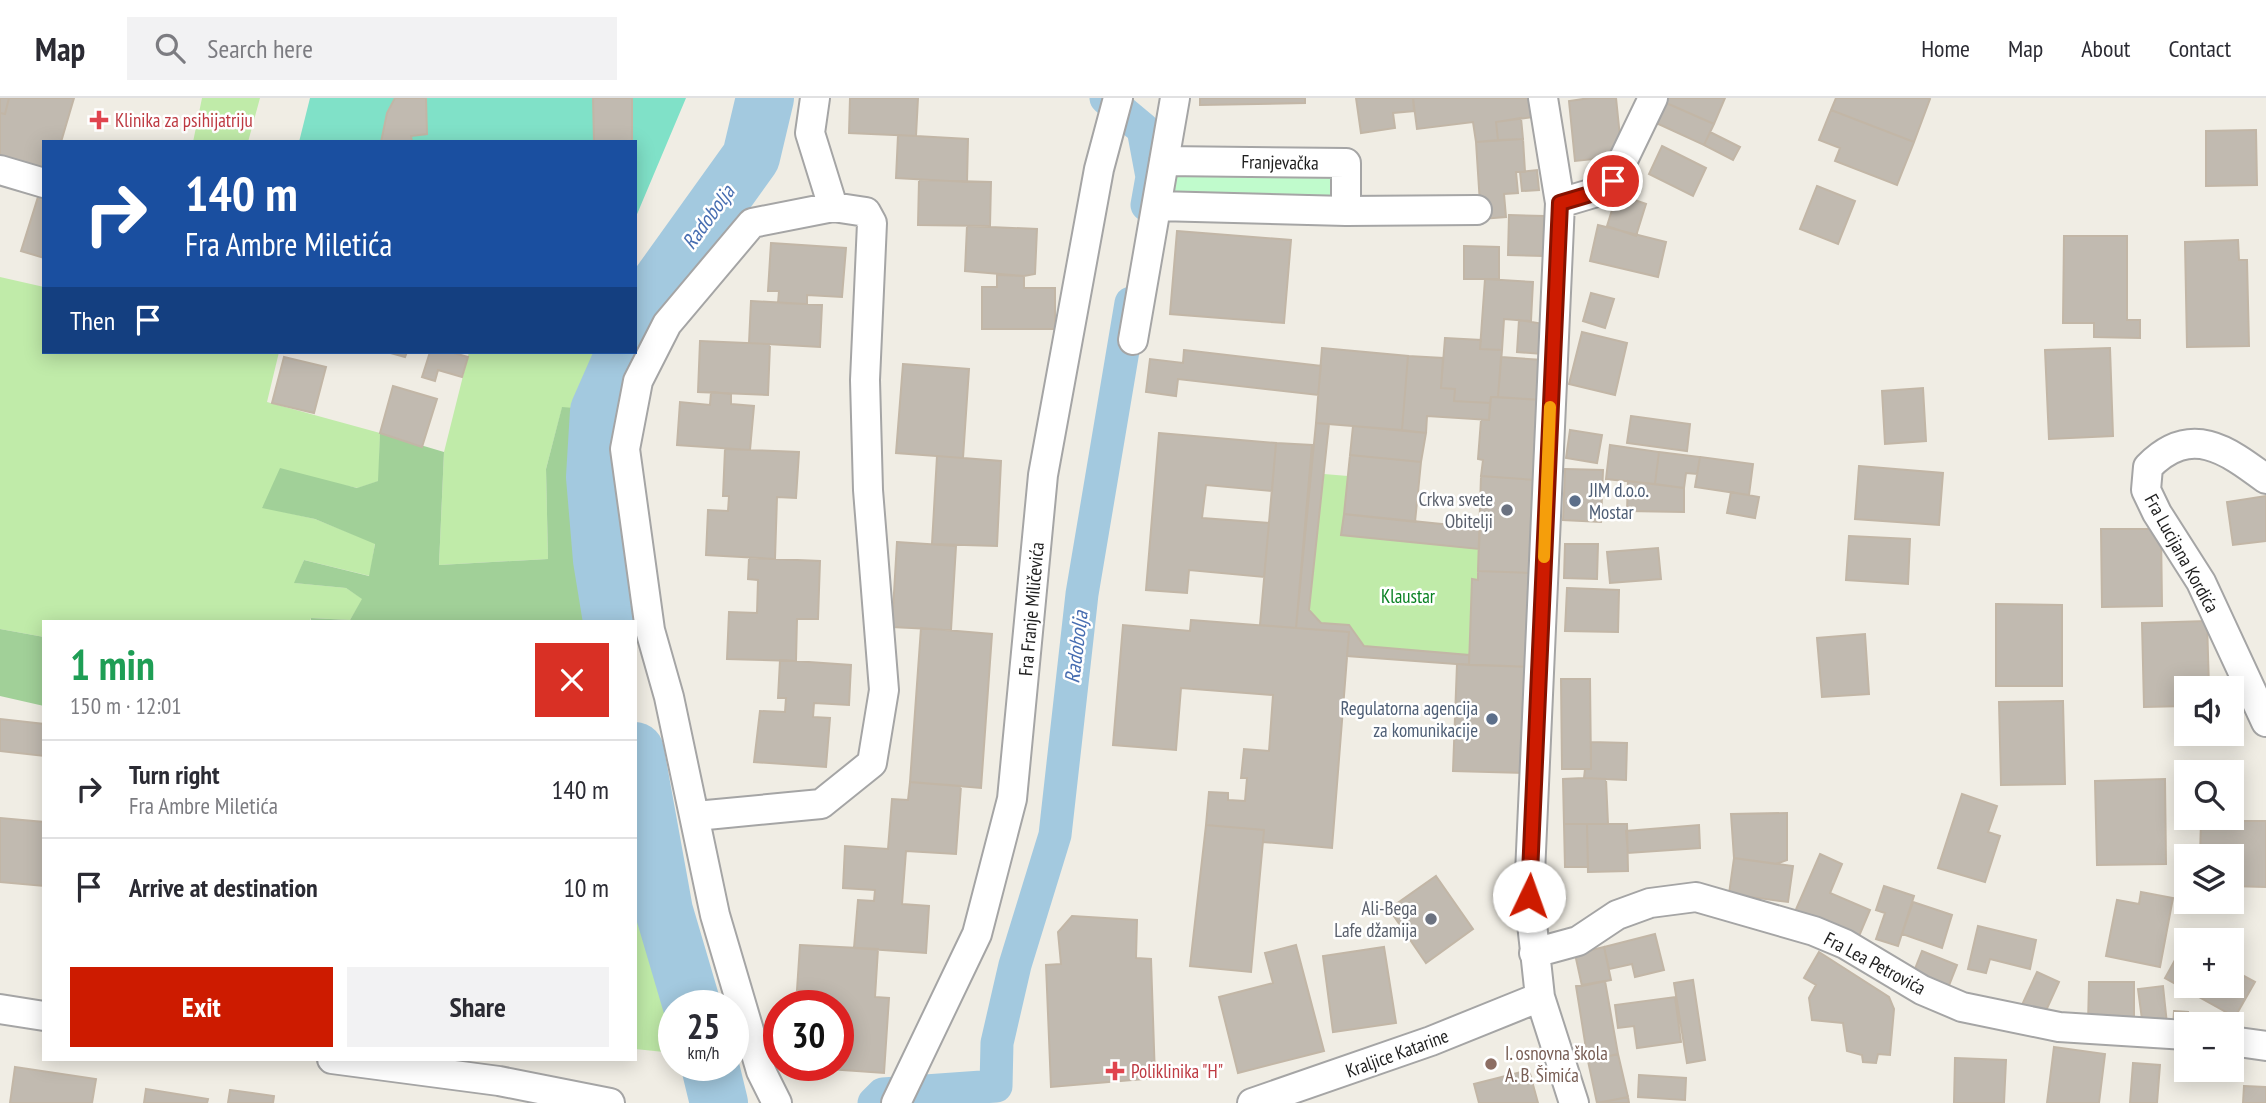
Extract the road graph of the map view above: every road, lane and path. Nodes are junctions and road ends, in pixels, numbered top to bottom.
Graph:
1 (815, 98) edge
2 (1118, 98) edge
3 (1175, 98) edge
4 (1543, 98) edge
5 (1653, 98) edge
6 (1164, 161) junction
7 (0, 170) edge
8 (42, 182) edge
9 (1560, 203) junction
10 (1157, 206) junction
11 (833, 207) junction
12 (1477, 210) dead end
13 (1346, 211) junction
14 (1133, 340) dead end
15 (2266, 479) edge
16 (2266, 722) edge
17 (696, 816) junction
18 (1534, 953) junction
19 (1540, 997) junction
20 (0, 1009) edge
21 (42, 1016) edge
22 (2174, 1034) edge
23 (2244, 1043) edge
24 (2266, 1046) edge
25 (342, 1061) edge
26 (499, 1092) edge
27 (610, 1103) edge
28 (777, 1103) edge
29 (895, 1103) edge
30 (1252, 1103) edge
31 (1574, 1103) edge

1 - 11 street
2 - 29 street, Fra Franje Miličevića
3 - 6 street
4 - 9 street
5 - 9 street
6 - 10 street
6 - 13 street, Franjevačka
7 - 8 street
9 - 18 street
10 - 13 street
10 - 14 street
11 - 17 street
11 - 17 street
12 - 13 street
15 - 16 street, Fra Lucijana Kordića
17 - 28 street
18 - 19 street
18 - 22 street, Fra Lea Petrovića
19 - 30 street, Kraljice Katarine
19 - 31 street
20 - 21 street
23 - 24 street
25 - 26 street
26 - 27 street

